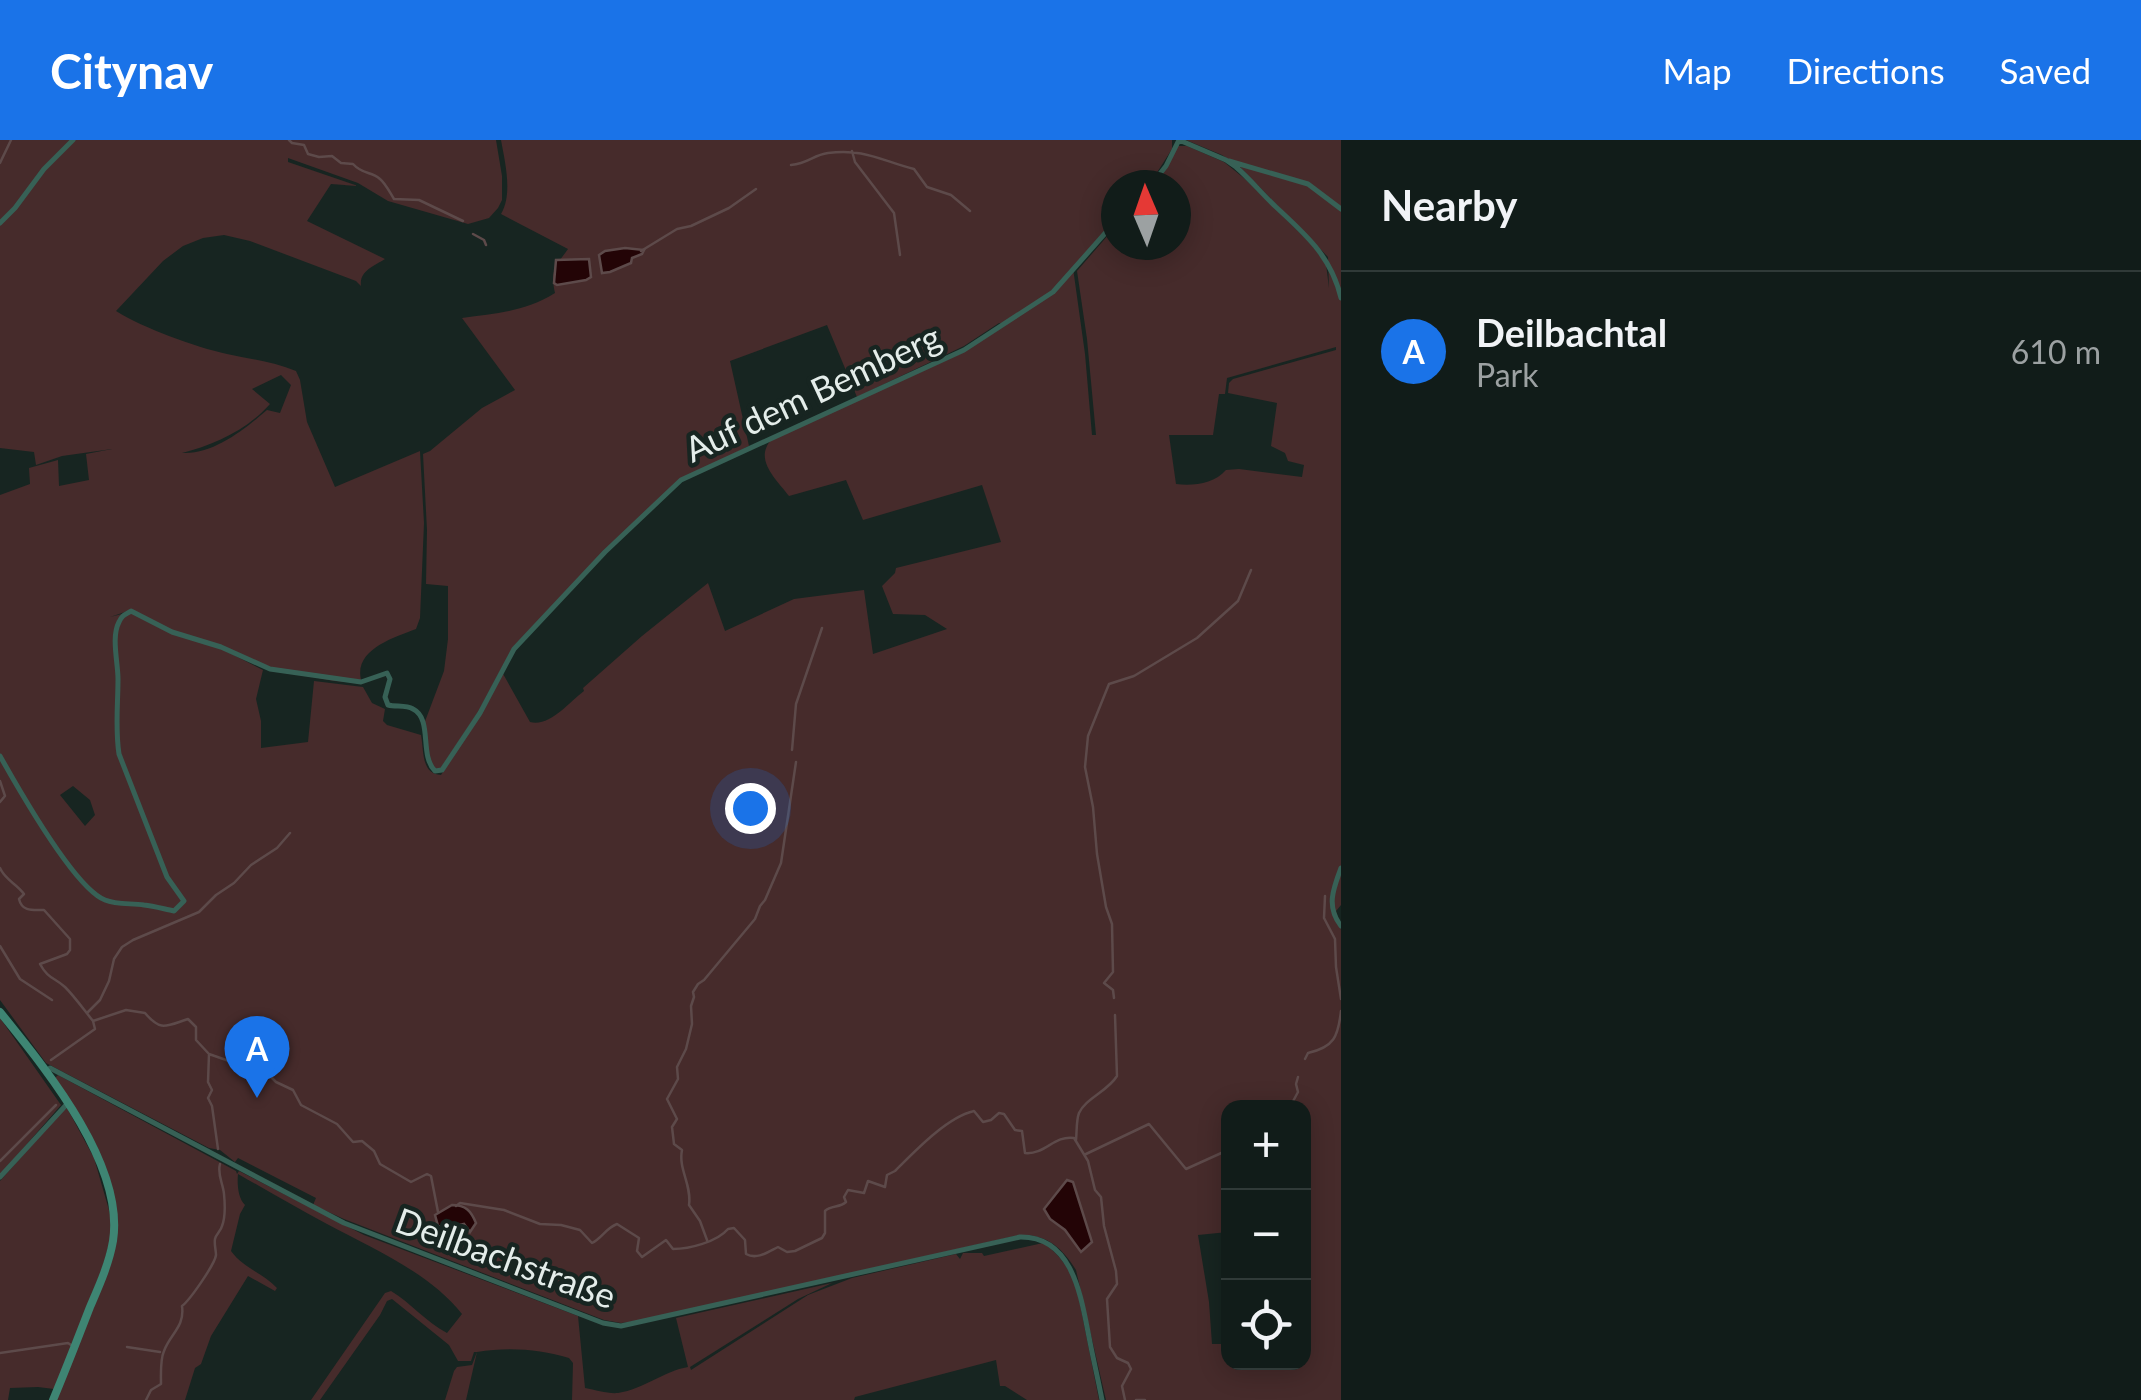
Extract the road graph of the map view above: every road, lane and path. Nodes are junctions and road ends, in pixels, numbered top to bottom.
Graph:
1 (73, 140) edge
2 (1179, 140) edge
3 (1226, 160) junction
4 (1163, 170) edge
5 (1341, 209) edge
6 (0, 222) edge
7 (1101, 238) edge
8 (1341, 298) edge
9 (0, 756) edge
10 (1341, 868) edge
11 (1341, 926) edge
12 (0, 1012) edge
13 (47, 1071) junction
14 (67, 1104) junction
15 (0, 1178) edge
16 (53, 1400) edge
17 (1102, 1400) edge

1 - 6 street
2 - 3 street
2 - 4 street
3 - 5 street
3 - 8 street
7 - 9 street, Auf dem Bemberg
10 - 11 street
12 - 13 main road
13 - 14 main road
13 - 17 street, Deilbachstraße
14 - 15 street
14 - 16 main road

